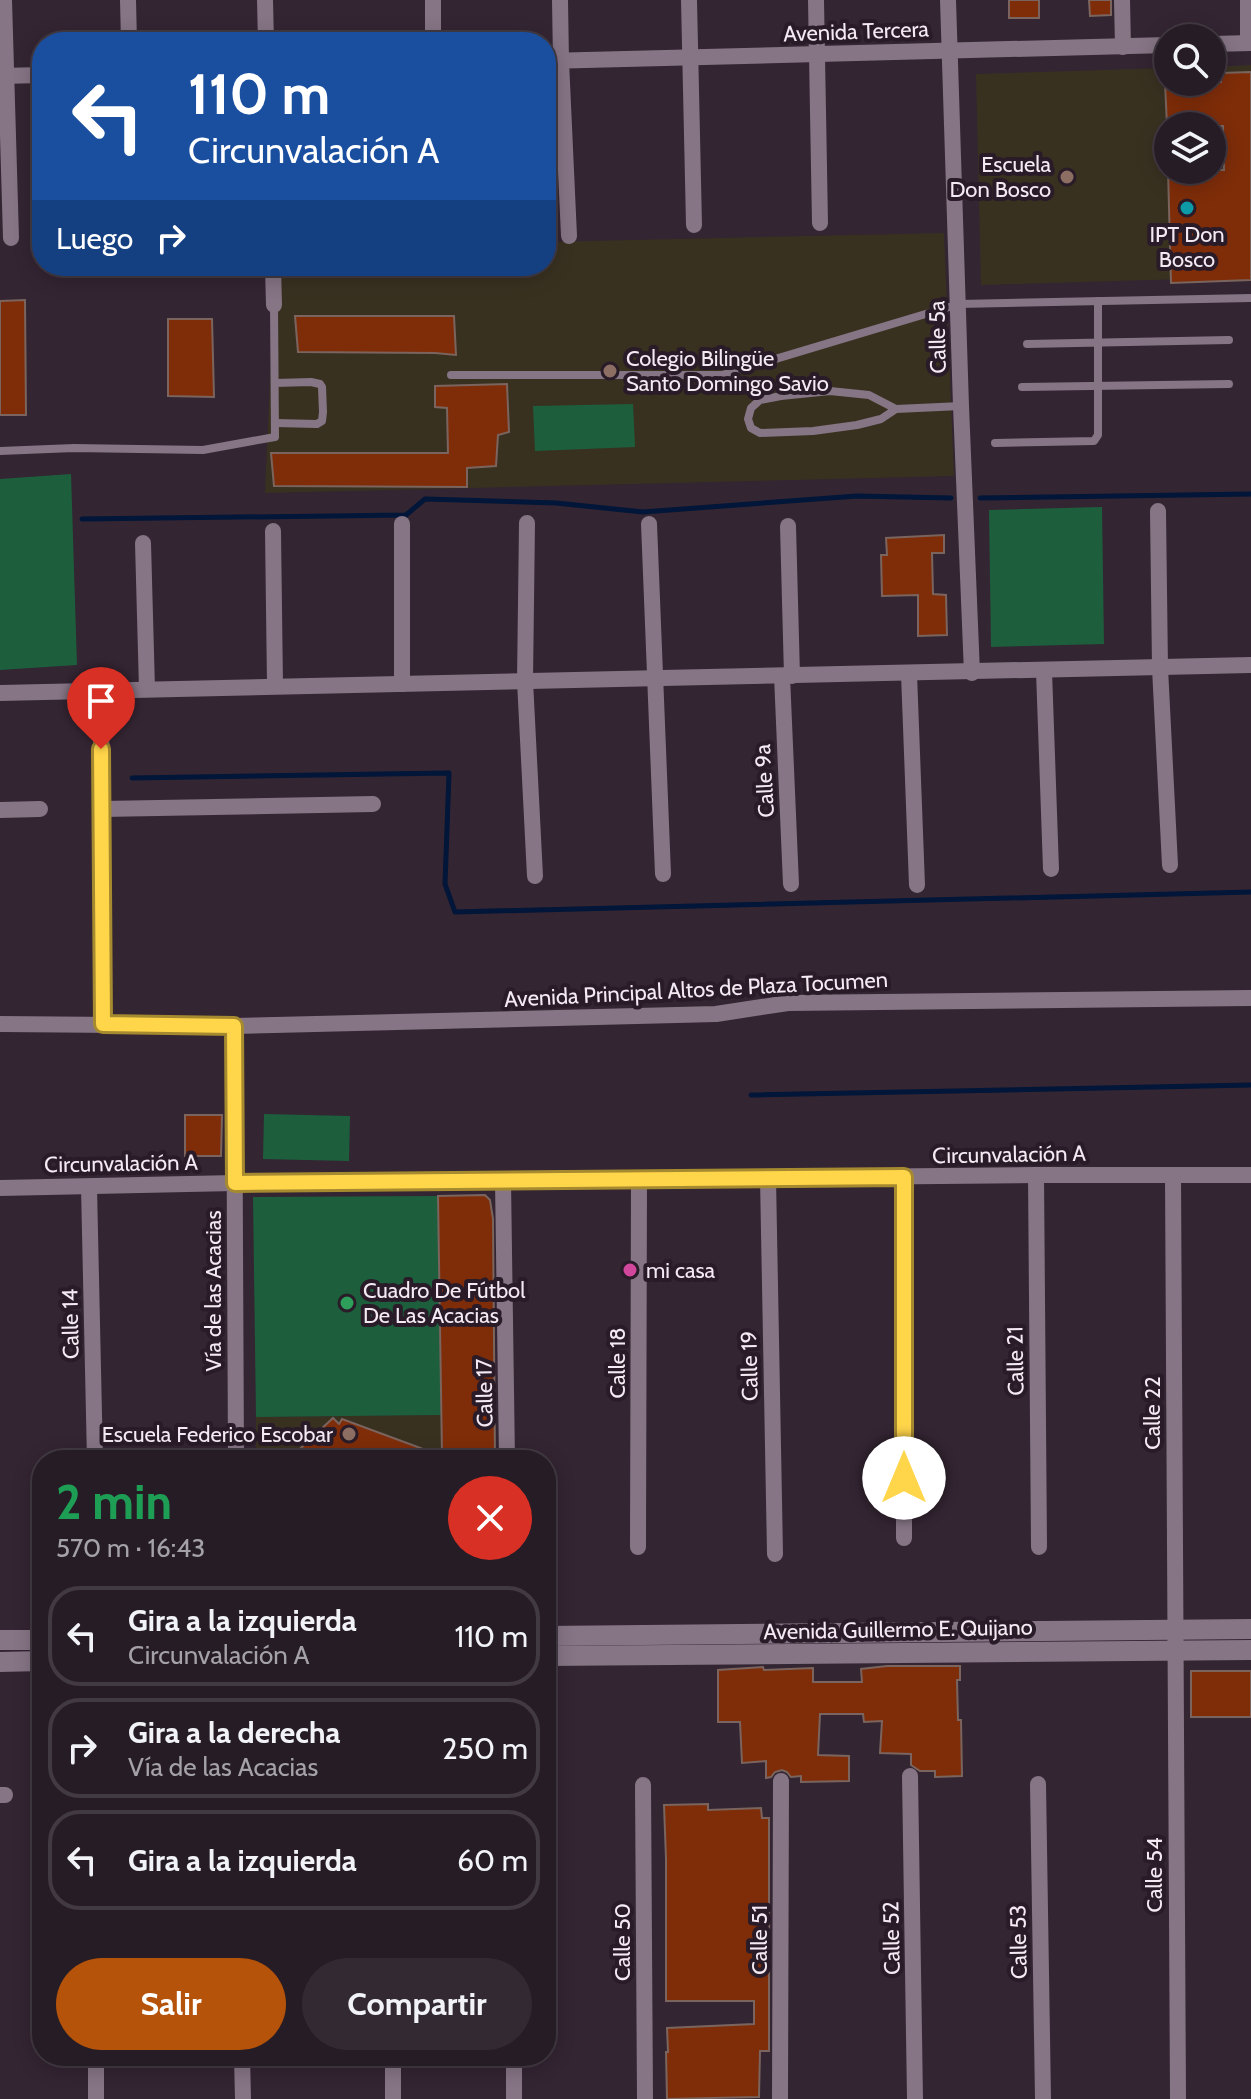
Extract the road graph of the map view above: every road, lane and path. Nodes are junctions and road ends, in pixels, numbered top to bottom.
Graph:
1 (4, 0) edge
2 (128, 0) edge
3 (265, 0) edge
4 (433, 0) edge
5 (560, 0) edge
6 (689, 0) edge
7 (816, 0) edge
8 (948, 0) edge
9 (1122, 0) edge
10 (1248, 0) edge
11 (129, 32) edge
12 (266, 32) edge
13 (433, 32) edge
14 (556, 35) edge
15 (1250, 43) edge
16 (1226, 44) edge
17 (1154, 46) edge
18 (1123, 47) junction
19 (950, 51) junction
20 (817, 55) junction
21 (691, 57) junction
22 (556, 61) edge
23 (32, 75) edge
24 (3, 76) edge
25 (556, 94) edge
26 (820, 223) dead end
27 (694, 225) dead end
28 (569, 236) dead end
29 (11, 238) dead end
30 (273, 276) edge
31 (1251, 298) edge
32 (1098, 301) junction
33 (959, 304) junction
34 (274, 305) joint
35 (1229, 340) dead end
36 (1098, 342) junction
37 (1027, 344) dead end
38 (451, 375) dead end
39 (275, 383) junction
40 (1229, 384) dead end
41 (1098, 386) junction
42 (1022, 387) dead end
43 (961, 406) junction
44 (896, 409) junction
45 (276, 423) junction
46 (995, 443) dead end
47 (0, 451) edge
48 (1158, 511) dead end
49 (527, 523) dead end
50 (402, 524) dead end
51 (649, 524) dead end
52 (788, 526) dead end
53 (273, 531) dead end
54 (143, 543) dead end
55 (1251, 665) edge
56 (1160, 668) junction
57 (1044, 671) junction
58 (972, 673) junction
59 (909, 674) junction
60 (787, 676) junction
61 (654, 679) junction
62 (525, 681) junction
63 (402, 684) junction
64 (275, 686) junction
65 (147, 689) junction
66 (101, 690) junction
67 (0, 693) edge
68 (373, 804) dead end
69 (40, 809) dead end
70 (102, 809) junction
71 (0, 810) edge
72 (1170, 865) dead end
73 (1051, 869) dead end
74 (663, 874) dead end
75 (535, 876) dead end
76 (791, 884) dead end
77 (917, 885) dead end
78 (1251, 998) edge
79 (0, 1024) edge
80 (103, 1024) junction
81 (234, 1026) junction
82 (1036, 1175) junction
83 (1173, 1175) junction
84 (1251, 1175) edge
85 (904, 1177) junction
86 (768, 1178) junction
87 (639, 1179) junction
88 (503, 1181) junction
89 (235, 1183) junction
90 (89, 1187) junction
91 (0, 1188) edge
92 (95, 1450) edge
93 (236, 1450) edge
94 (507, 1450) edge
95 (904, 1538) dead end
96 (638, 1547) dead end
97 (1039, 1547) dead end
98 (775, 1554) dead end
99 (1251, 1629) edge
100 (573, 1635) junction
101 (556, 1636) edge
102 (6, 1640) edge
103 (32, 1640) edge
104 (1175, 1640) junction
105 (884, 1643) junction
106 (1251, 1650) edge
107 (556, 1656) edge
108 (573, 1656) junction
109 (32, 1661) edge
110 (6, 1662) edge
111 (910, 1776) dead end
112 (781, 1781) dead end
113 (1038, 1784) dead end
114 (643, 1785) dead end
115 (96, 2066) edge
116 (242, 2066) edge
117 (393, 2066) edge
118 (514, 2066) edge
119 (96, 2099) edge
120 (243, 2099) edge
121 (393, 2099) edge
122 (514, 2099) edge
123 (645, 2099) edge
124 (780, 2099) edge
125 (915, 2099) edge
126 (1043, 2099) edge
127 (1178, 2099) edge

1 - 24 street
2 - 11 street
3 - 12 street
4 - 13 street
5 - 14 street
6 - 21 street
7 - 20 street
8 - 19 street, Calle 5a
9 - 18 street
10 - 15 street
15 - 16 street
17 - 18 street, Avenida Tercera
18 - 19 street, Avenida Tercera
19 - 20 street, Avenida Tercera
19 - 33 street, Calle 5a
20 - 21 street, Avenida Tercera
20 - 26 street
21 - 22 street, Avenida Tercera
21 - 27 street
23 - 24 street
24 - 29 street
25 - 28 street
30 - 34 street
31 - 32 lane
32 - 33 lane
32 - 36 lane
33 - 38 lane
33 - 43 street, Calle 5a
34 - 39 lane
35 - 36 lane
36 - 37 lane
36 - 41 lane
39 - 45 lane
39 - 45 lane
40 - 41 lane
41 - 42 lane
41 - 46 lane
43 - 44 lane
43 - 58 street, Calle 5a
44 - 44 lane
45 - 47 lane
48 - 56 street
49 - 62 street
50 - 63 street
51 - 61 street
52 - 60 street, Calle 9a
53 - 64 street
54 - 65 street
55 - 56 street
56 - 57 street
56 - 72 street
57 - 58 street
57 - 73 street
58 - 59 street
59 - 60 street
59 - 77 street
60 - 61 street
60 - 76 street, Calle 9a
61 - 62 street
61 - 74 street
62 - 63 street
62 - 75 street
63 - 64 street
64 - 65 street
65 - 66 street
66 - 67 street
66 - 70 street
68 - 70 street
69 - 71 street
70 - 80 street
78 - 81 street, Avenida Principal Altos de Plaza Tocumen
79 - 80 street, Avenida Principal Altos de Plaza Tocumen
80 - 81 street, Avenida Principal Altos de Plaza Tocumen
81 - 89 street, Vía de las Acacias
82 - 83 street, Circunvalación A
82 - 85 street, Circunvalación A
82 - 97 street, Calle 21
83 - 84 street, Circunvalación A
83 - 104 street, Calle 22
85 - 86 street, Circunvalación A
85 - 95 street
86 - 87 street, Circunvalación A
86 - 98 street, Calle 19
87 - 88 street, Circunvalación A
87 - 96 street, Calle 18
88 - 89 street, Circunvalación A
88 - 94 street, Calle 17
89 - 90 street, Circunvalación A
89 - 93 street, Vía de las Acacias
90 - 91 street, Circunvalación A
90 - 92 street, Calle 14
99 - 104 street, Avenida Guillermo E. Quijano
100 - 101 street, Avenida Guillermo E. Quijano
100 - 105 street, Avenida Guillermo E. Quijano
100 - 108 street
102 - 103 street
102 - 110 street
104 - 105 street, Avenida Guillermo E. Quijano
104 - 106 street, Avenida Guillermo E. Quijano
104 - 127 street, Calle 54
105 - 108 street, Avenida Guillermo E. Quijano
107 - 108 street, Avenida Guillermo E. Quijano
109 - 110 street
111 - 125 street, Calle 52
112 - 124 street, Calle 51
113 - 126 street, Calle 53
114 - 123 street, Calle 50
115 - 119 street
116 - 120 street
117 - 121 street
118 - 122 street

